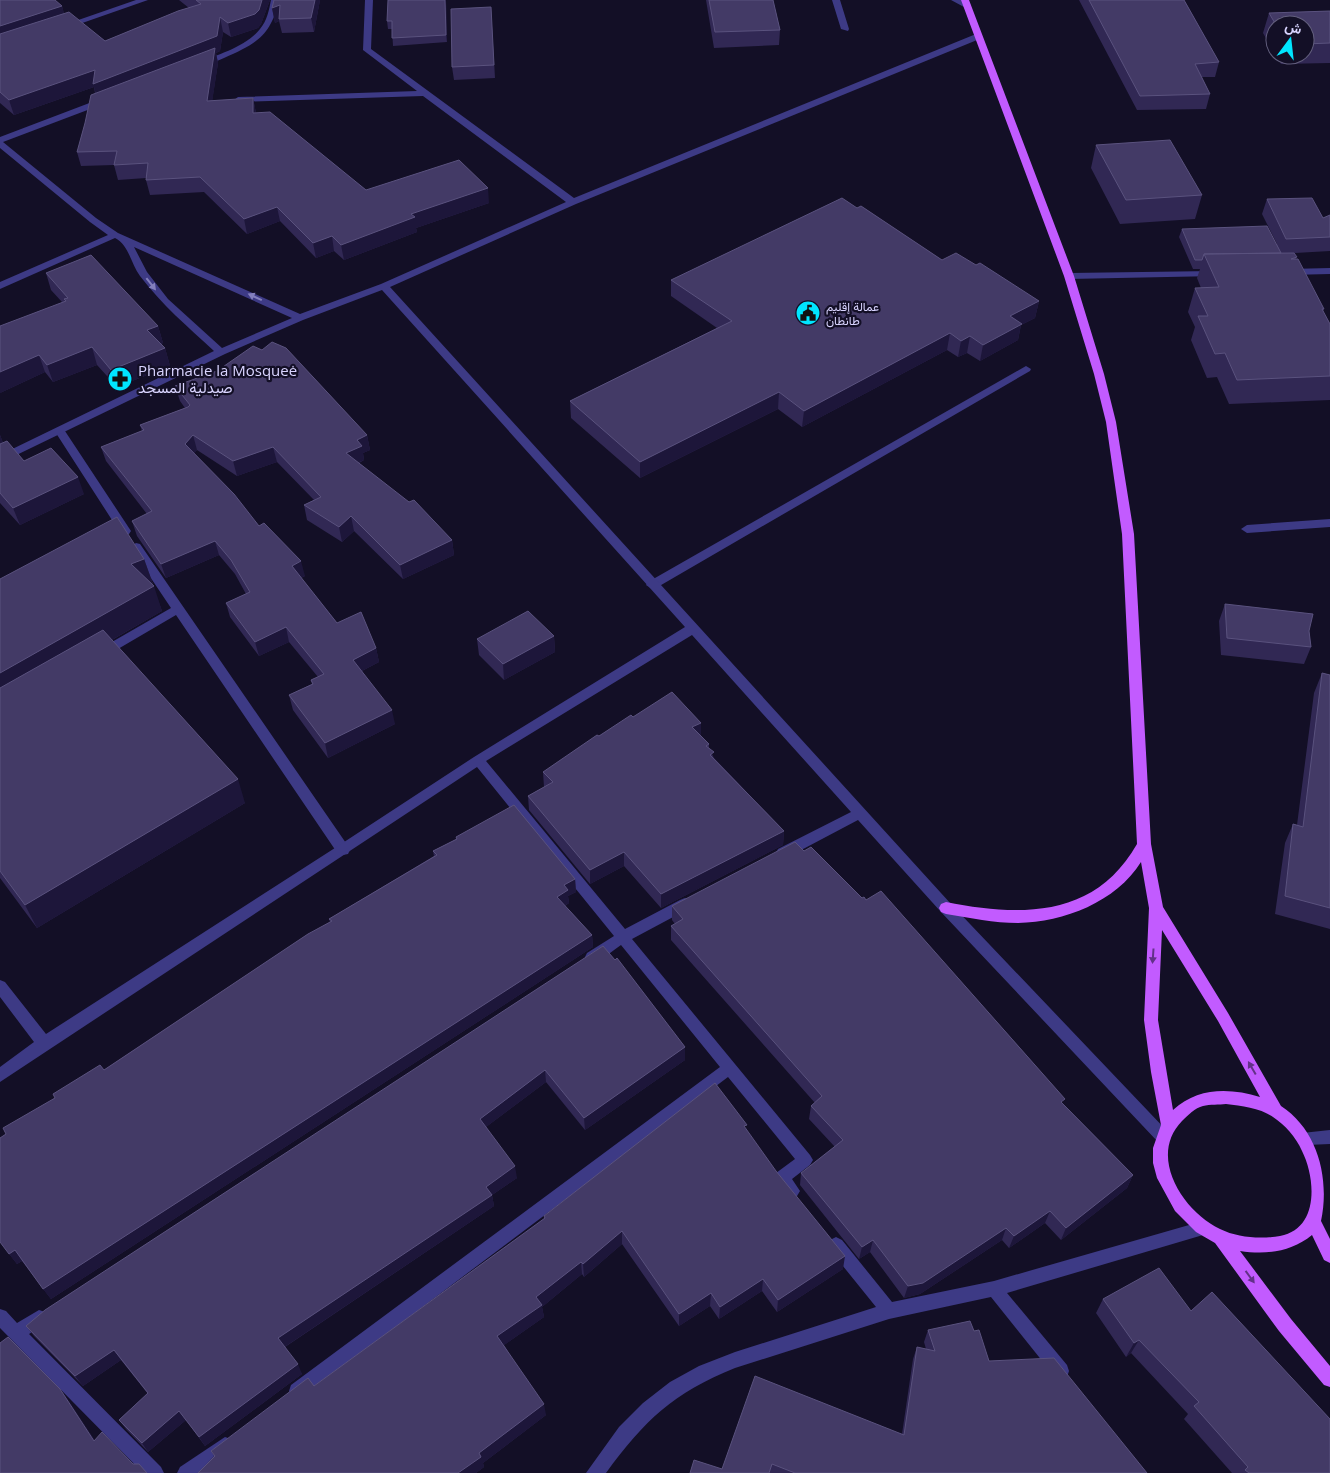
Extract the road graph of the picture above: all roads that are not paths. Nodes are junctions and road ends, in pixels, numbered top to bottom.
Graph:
1 (144, 0) edge
2 (275, 0) edge
3 (369, 0) edge
4 (836, 0) edge
5 (954, 0) edge
6 (966, 3) edge
7 (845, 29) dead end
8 (54, 30) edge
9 (979, 36) junction
10 (195, 67) edge
11 (424, 93) junction
12 (108, 100) edge
13 (236, 100) edge
14 (0, 140) edge
15 (0, 144) edge
16 (573, 202) junction
17 (115, 235) junction
18 (127, 242) junction
19 (1330, 271) edge
20 (1282, 272) edge
21 (1224, 274) edge
22 (1069, 276) junction
23 (0, 286) edge
24 (384, 286) junction
25 (300, 318) junction
26 (221, 352) junction
27 (1026, 369) dead end
28 (59, 430) junction
29 (0, 459) edge
30 (1330, 523) edge
31 (1247, 528) dead end
32 (652, 585) junction
33 (178, 609) junction
34 (692, 629) junction
35 (93, 658) edge
36 (478, 760) junction
37 (860, 813) junction
38 (1144, 844) junction
39 (343, 850) junction
40 (772, 859) edge
41 (702, 895) edge
42 (946, 908) junction
43 (1156, 908) junction
44 (623, 936) junction
45 (581, 964) edge
46 (0, 986) edge
47 (44, 1043) junction
48 (729, 1068) junction
49 (0, 1075) edge
50 (1276, 1111) junction
51 (1166, 1131) junction
52 (1330, 1137) edge
53 (1307, 1138) junction
54 (799, 1200) edge
55 (1314, 1223) junction
56 (1203, 1228) junction
57 (829, 1237) edge
58 (1221, 1238) junction
59 (1330, 1255) edge
60 (994, 1289) junction
61 (49, 1311) edge
62 (889, 1311) junction
63 (0, 1317) edge
64 (16, 1332) junction
65 (1330, 1379) edge
66 (1070, 1381) edge
67 (282, 1402) edge
68 (234, 1437) edge
69 (155, 1473) edge
70 (186, 1473) edge
71 (595, 1473) edge

1 - 8 street
2 - 10 street
3 - 11 street
4 - 7 street
5 - 6 street
6 - 9 main road
9 - 16 street
9 - 22 main road
11 - 13 street
11 - 16 street
12 - 14 street
15 - 17 street
16 - 24 street
17 - 18 street
17 - 23 street
25 -> 18 street
18 -> 26 street
19 - 20 street
21 - 22 street
22 - 38 main road
24 - 25 street
24 - 32 street
25 - 26 street
26 - 28 street
27 - 32 street
28 - 29 street
28 - 33 street
30 - 31 street
32 - 34 street
33 - 35 street
33 - 39 street
34 - 36 street
34 - 37 street
36 - 39 street
36 - 44 street
37 - 40 street
37 - 42 street
38 - 42 main road
38 - 43 main road
39 - 47 street
41 - 44 street
42 - 51 street
50 -> 43 main road
43 -> 51 main road
44 - 45 street
44 - 48 street
46 - 47 street
47 - 49 street
48 - 54 street
48 - 67 street
50 - 51 main road
50 - 53 main road
51 - 56 main road
52 - 53 street
53 - 55 main road
55 - 58 main road
55 - 59 main road
56 - 58 main road
56 - 60 street
57 - 62 street
58 -> 65 main road
60 - 62 street
60 - 66 street
61 - 64 street
62 - 71 street
63 - 64 street
64 - 69 street
68 - 70 street

